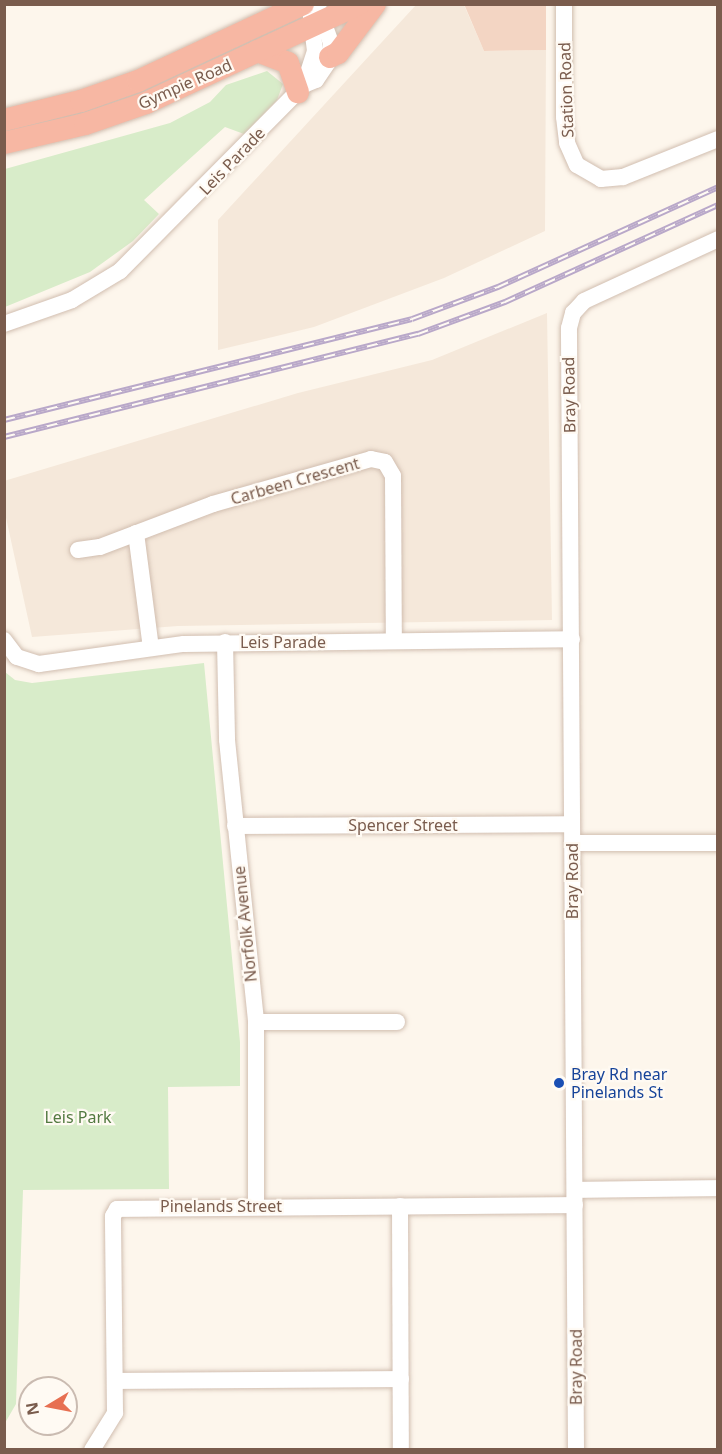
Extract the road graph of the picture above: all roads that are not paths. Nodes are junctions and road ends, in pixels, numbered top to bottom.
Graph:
1 (359, 4) edge
2 (375, 4) edge
3 (564, 4) edge
4 (313, 12) edge
5 (257, 51) junction
6 (330, 57) junction
7 (301, 88) junction
8 (4, 120) edge
9 (717, 139) edge
10 (4, 143) edge
11 (717, 239) edge
12 (4, 324) edge
13 (136, 533) junction
14 (78, 550) dead end
15 (572, 639) junction
16 (4, 640) edge
17 (394, 641) junction
18 (225, 642) junction
19 (152, 648) junction
20 (572, 824) junction
21 (235, 826) junction
22 (572, 843) junction
23 (717, 843) edge
24 (256, 1022) junction
25 (397, 1022) dead end
26 (717, 1188) edge
27 (575, 1198) junction
28 (256, 1206) junction
29 (400, 1206) junction
30 (401, 1379) junction
31 (116, 1381) junction
32 (92, 1449) edge
33 (401, 1449) edge
34 (576, 1449) edge

1 - 4 highway, Gympie Road
2 - 6 highway
3 - 9 street, Station Road
4 - 5 highway, Gympie Road
4 - 6 street
4 - 7 street, Leis Parade
4 - 8 highway, Gympie Road
5 - 7 highway
5 - 10 highway, Gympie Road
6 - 7 street, Leis Parade
7 - 12 street, Leis Parade
11 - 15 street, Bray Road
13 - 14 street, Carbeen Crescent
13 - 17 street, Carbeen Crescent
13 - 19 street
15 - 17 street, Leis Parade
15 - 20 street, Bray Road
16 - 19 street, Leis Parade
17 - 18 street, Leis Parade
18 - 19 street, Leis Parade
18 - 21 street, Norfolk Avenue
20 - 21 street, Spencer Street
20 - 22 street, Bray Road
21 - 24 street, Norfolk Avenue
22 - 23 street
22 - 27 street, Bray Road
24 - 25 street
24 - 28 street, Norfolk Avenue
26 - 27 street, Pinelands Street
27 - 29 street, Pinelands Street
27 - 34 street, Bray Road
28 - 29 street, Pinelands Street
28 - 31 street, Pinelands Street
29 - 30 street
30 - 31 street
30 - 33 street
31 - 32 street, Pinelands Street

